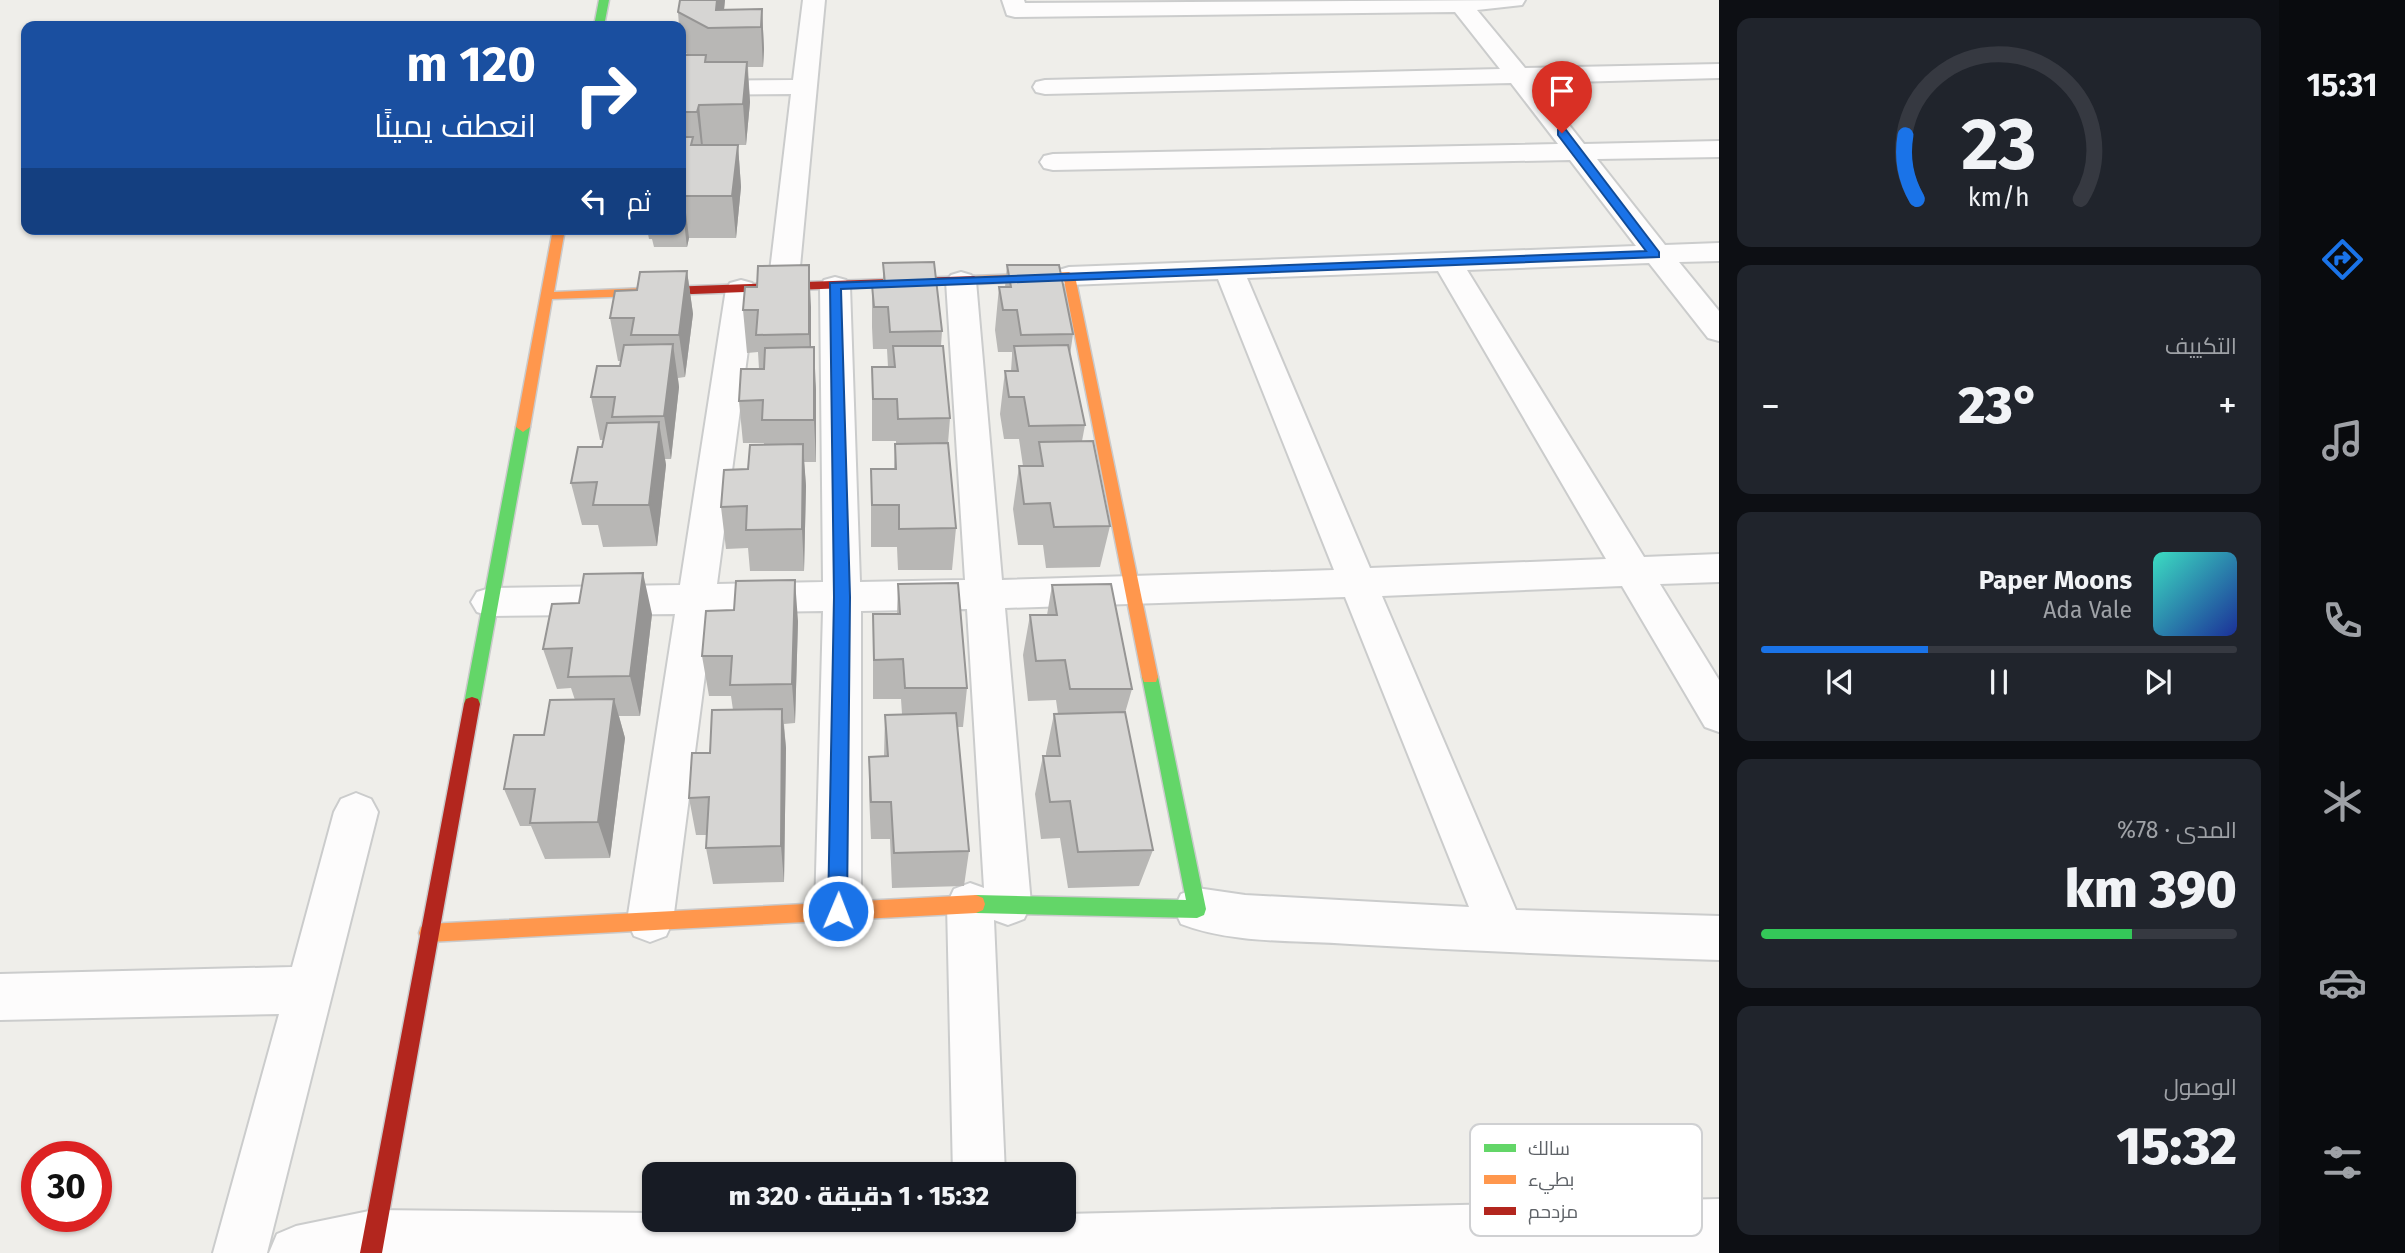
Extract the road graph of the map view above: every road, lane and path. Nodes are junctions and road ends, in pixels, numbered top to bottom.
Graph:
1 (604, 0) edge
2 (814, 0) edge
3 (1013, 0) edge
4 (1514, 0) edge
5 (1421, 2) edge
6 (1461, 5) junction
7 (600, 21) edge
8 (1719, 71) edge
9 (1519, 76) junction
10 (806, 86) junction
11 (1045, 87) dead end
12 (686, 88) edge
13 (1719, 149) edge
14 (1577, 152) junction
15 (1053, 162) dead end
16 (558, 235) edge
17 (1719, 251) edge
18 (1655, 254) junction
19 (1448, 263) junction
20 (1229, 271) junction
21 (1069, 276) junction
22 (961, 281) junction
23 (835, 286) junction
24 (783, 288) junction
25 (741, 289) junction
26 (546, 296) junction
27 (1719, 331) edge
28 (1719, 568) edge
29 (1634, 572) junction
30 (1357, 583) junction
31 (1133, 592) junction
32 (986, 594) junction
33 (842, 597) junction
34 (697, 599) junction
35 (489, 602) junction
36 (1719, 715) edge
37 (356, 812) dead end
38 (989, 904) junction
39 (1197, 909) junction
40 (838, 911) junction
41 (650, 921) junction
42 (1502, 931) junction
43 (428, 933) junction
44 (1719, 938) edge
45 (311, 990) junction
46 (0, 997) edge
47 (979, 1162) edge
48 (975, 1232) edge
49 (997, 1232) edge
50 (1474, 1236) edge
51 (372, 1245) edge
52 (1228, 1246) edge
53 (877, 1248) edge
54 (240, 1253) edge
55 (296, 1253) edge

1 - 7 street
2 - 10 street
3 - 5 street
4 - 6 street
5 - 6 street
6 - 9 street
8 - 9 street
9 - 11 street
9 - 14 street
10 - 12 street
10 - 24 street
13 - 14 street
14 - 15 street
14 - 18 street
16 - 26 street
17 - 18 street
18 - 19 street
18 - 27 street
19 - 20 street
19 - 29 street
20 - 21 street
20 - 30 street
21 - 22 street
21 - 31 street
22 - 23 street
22 - 32 street
23 - 24 street
23 - 33 street
24 - 25 street
25 - 26 street
25 - 34 street
26 - 35 street
28 - 29 street
29 - 30 street
29 - 36 street
30 - 31 street
30 - 42 street
31 - 32 street
31 - 39 street
32 - 33 street
32 - 38 street
33 - 34 street
33 - 40 street
34 - 35 street
34 - 41 street
35 - 43 street
37 - 45 street
38 - 39 street
38 - 40 street
38 - 47 street
39 - 42 street
40 - 41 street
41 - 43 street
42 - 44 street
43 - 51 street
45 - 46 street
45 - 54 street
48 - 53 street
49 - 52 street
50 - 52 street
51 - 53 street
51 - 55 street

